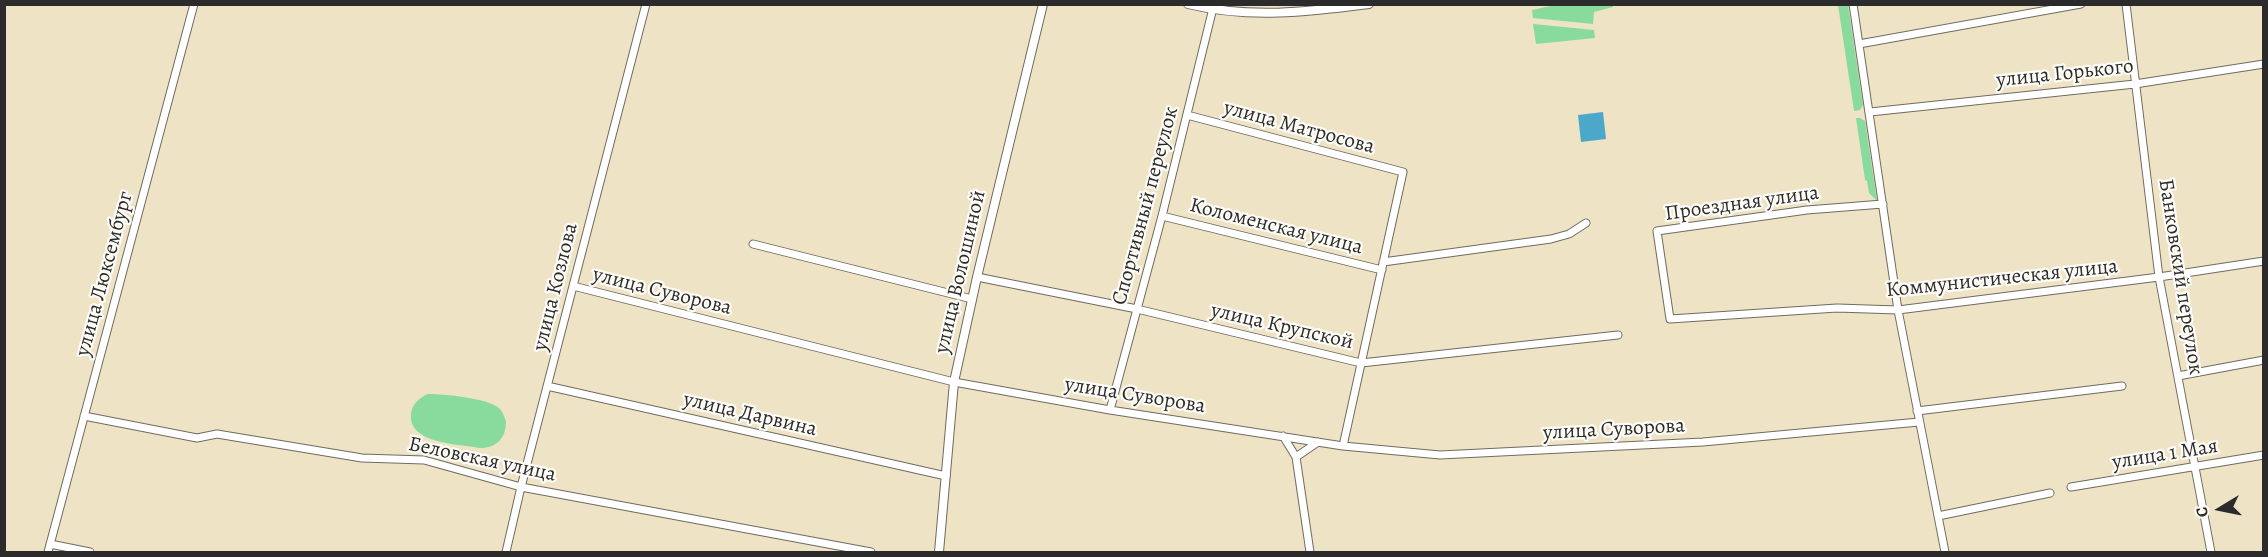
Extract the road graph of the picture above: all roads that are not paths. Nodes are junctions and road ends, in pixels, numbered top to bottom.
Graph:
1 (194, 4) edge
2 (646, 4) edge
3 (1043, 4) edge
4 (1188, 4) edge
5 (1369, 4) edge
6 (1853, 4) edge
7 (2081, 4) edge
8 (2126, 4) edge
9 (1214, 7) edge
10 (1859, 44) junction
11 (2264, 64) edge
12 (2135, 84) junction
13 (1870, 112) junction
14 (1187, 115) junction
15 (1882, 204) junction
16 (1161, 216) junction
17 (1586, 223) dead end
18 (753, 244) dead end
19 (2264, 261) edge
20 (1382, 266) junction
21 (977, 277) junction
22 (2159, 277) junction
23 (573, 286) junction
24 (972, 299) junction
25 (1137, 309) junction
26 (1898, 310) junction
27 (1670, 319) joint
28 (1618, 335) dead end
29 (2264, 360) edge
30 (1361, 363) junction
31 (2178, 376) junction
32 (954, 382) junction
33 (547, 386) junction
34 (2122, 386) dead end
35 (1110, 410) junction
36 (1917, 411) junction
37 (84, 416) junction
38 (1919, 422) junction
39 (1283, 436) junction
40 (1318, 442) junction
41 (1343, 446) junction
42 (2264, 455) edge
43 (1296, 457) junction
44 (2195, 466) junction
45 (946, 476) junction
46 (520, 487) junction
47 (2071, 487) dead end
48 (2050, 493) dead end
49 (1938, 516) junction
50 (50, 544) junction
51 (48, 552) edge
52 (90, 552) edge
53 (506, 552) edge
54 (871, 552) edge
55 (939, 552) edge
56 (1310, 552) edge
57 (1945, 552) edge
58 (2211, 552) edge

1 - 37 street, улица Люксембург
2 - 23 street, улица Козлова
3 - 21 street, улица Волошиной
4 - 9 street
5 - 9 street
6 - 10 street
7 - 10 street
8 - 12 street, Банковский переулок
9 - 14 street, Спортивный переулок
10 - 13 street
11 - 12 street, улица Горького
12 - 13 street, улица Горького
12 - 22 street, Банковский переулок
13 - 15 street
14 - 16 street, Спортивный переулок
14 - 20 street, улица Матросова
15 - 26 street
15 - 27 street, Проездная улица
16 - 20 street, Коломенская улица
16 - 25 street, Спортивный переулок
17 - 20 street, Коломенская улица
18 - 24 street
19 - 22 street, Коммунистическая улица
20 - 30 street
21 - 24 street, улица Волошиной
21 - 25 street, улица Крупской
22 - 26 street, Коммунистическая улица
22 - 31 street, Банковский переулок
23 - 32 street, улица Суворова
23 - 33 street, улица Козлова
24 - 32 street, улица Волошиной
25 - 30 street, улица Крупской
25 - 35 street, Спортивный переулок
26 - 27 street, Коммунистическая улица
26 - 36 street
28 - 30 street, улица Крупской
29 - 31 street
30 - 41 street
31 - 44 street, Банковский переулок
32 - 35 street, улица Суворова
32 - 45 street, улица Волошиной
33 - 45 street, улица Дарвина
33 - 46 street, улица Козлова
34 - 36 street
35 - 39 street, улица Суворова
36 - 38 street
37 - 46 street, Беловская улица
37 - 50 street, улица Люксембург
38 - 41 street, улица Суворова
38 - 49 street
39 - 40 street, улица Суворова
39 - 43 street
40 - 41 street, улица Суворова
40 - 43 street
42 - 44 street, улица 1 Мая
43 - 56 street
44 - 47 street, улица 1 Мая
44 - 58 street, Банковский переулок
45 - 55 street, улица Волошиной
46 - 53 street, улица Козлова
46 - 54 street, Беловская улица
48 - 49 street
49 - 57 street
50 - 51 street, улица Люксембург
50 - 52 street

